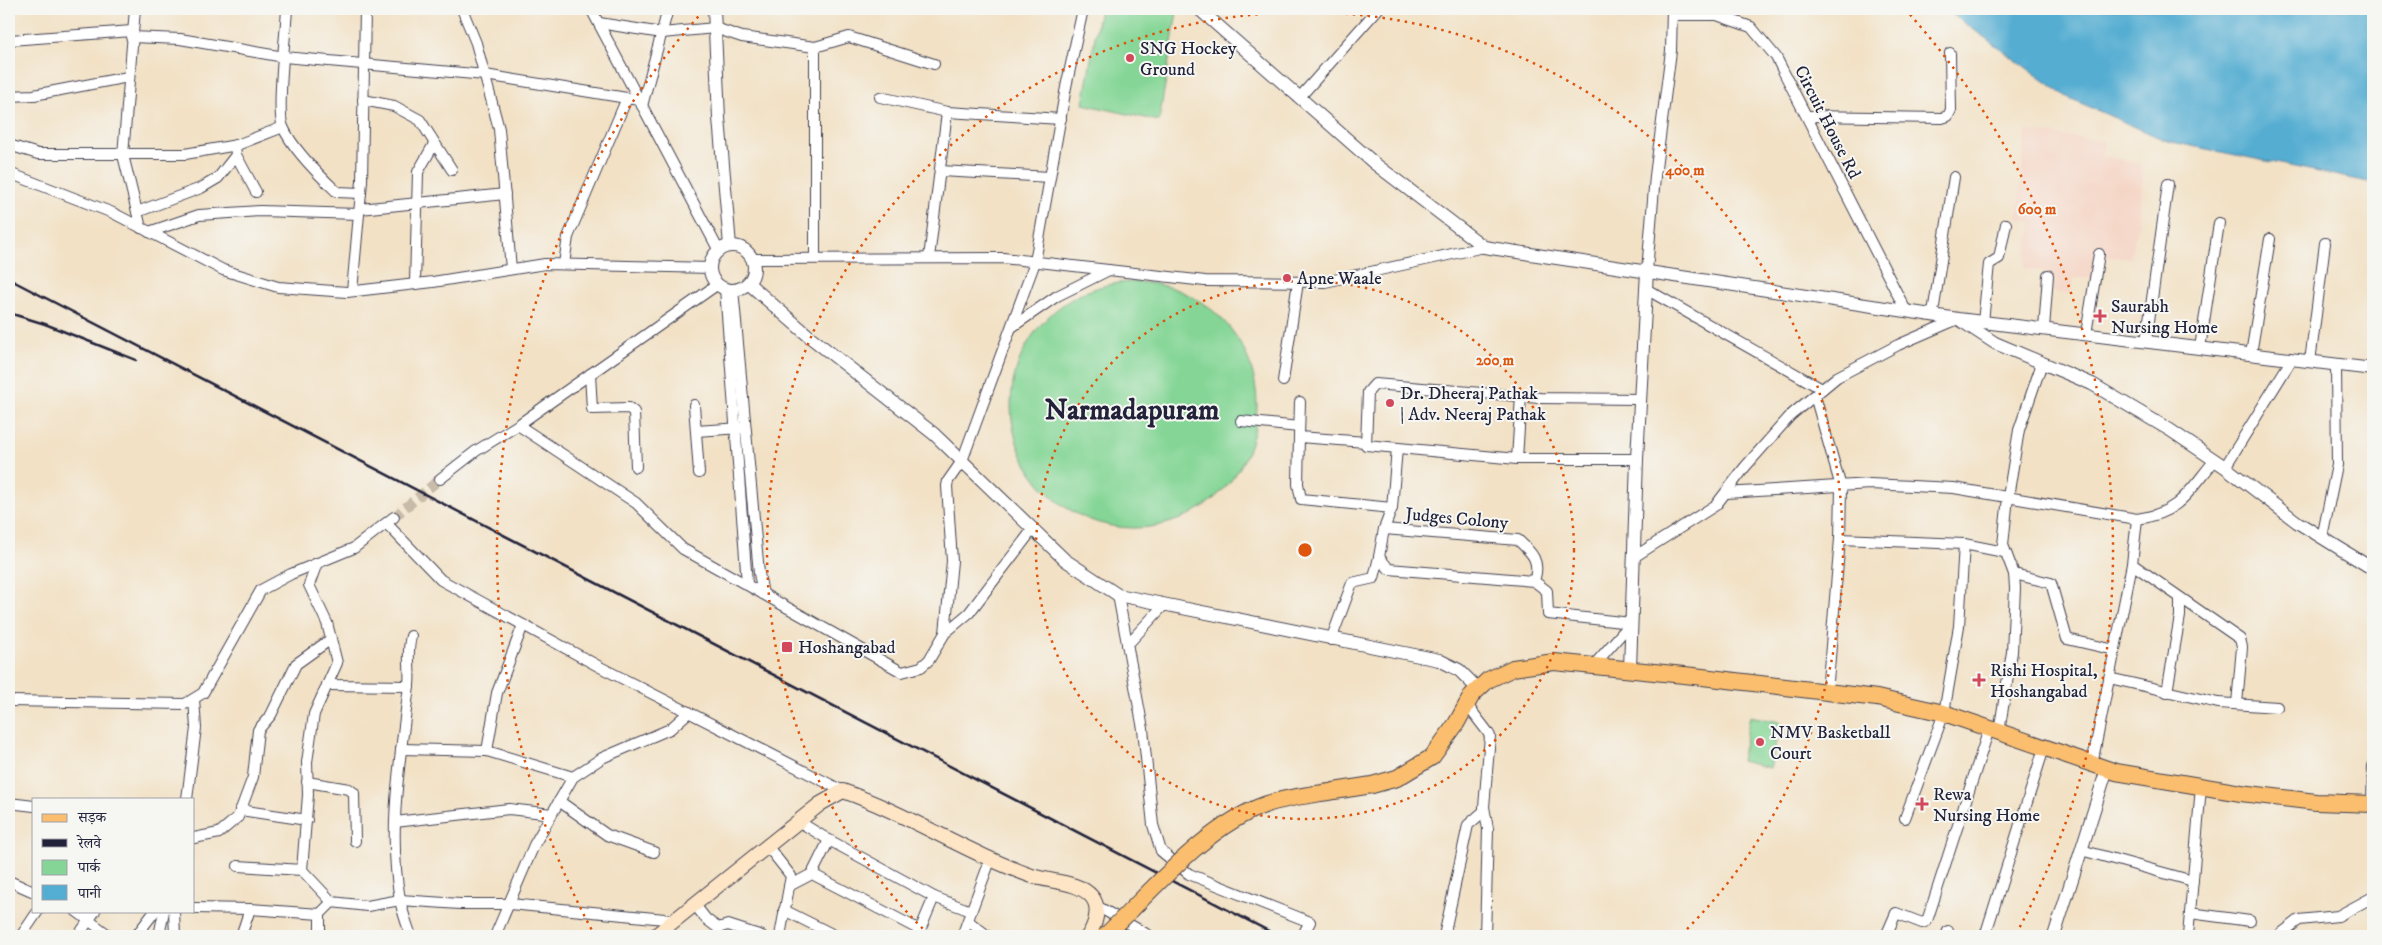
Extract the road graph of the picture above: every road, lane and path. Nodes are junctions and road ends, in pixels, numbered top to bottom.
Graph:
1 (135, 9) edge
2 (287, 9) edge
3 (366, 9) edge
4 (462, 9) edge
5 (592, 9) edge
6 (668, 9) edge
7 (714, 9) edge
8 (1083, 9) edge
9 (1199, 9) edge
10 (1378, 9) edge
11 (1672, 12) edge
12 (599, 23) junction
13 (715, 28) junction
14 (662, 32) junction
15 (132, 34) junction
16 (10, 40) edge
17 (816, 46) junction
18 (1950, 53) dead end
19 (284, 57) junction
20 (364, 64) junction
21 (934, 64) dead end
22 (485, 75) junction
23 (128, 77) junction
24 (9, 96) edge
25 (880, 97) dead end
26 (1300, 97) junction
27 (627, 98) junction
28 (364, 100) junction
29 (641, 103) junction
30 (946, 112) junction
31 (1807, 116) junction
32 (1061, 119) junction
33 (283, 127) junction
34 (434, 144) junction
35 (9, 145) edge
36 (236, 150) junction
37 (123, 152) junction
38 (452, 170) dead end
39 (940, 171) junction
40 (9, 173) edge
41 (1050, 177) junction
42 (1954, 177) dead end
43 (2168, 184) dead end
44 (256, 192) dead end
45 (361, 193) junction
46 (505, 194) junction
47 (416, 203) junction
48 (360, 211) junction
49 (137, 212) junction
50 (2219, 223) dead end
51 (2006, 224) dead end
52 (145, 230) junction
53 (2270, 239) dead end
54 (2325, 242) dead end
55 (1484, 247) junction
56 (724, 248) junction
57 (2099, 254) dead end
58 (815, 258) junction
59 (929, 258) junction
60 (753, 259) junction
61 (1035, 262) junction
62 (564, 264) junction
63 (710, 268) junction
64 (511, 269) junction
65 (1109, 270) junction
66 (1646, 271) junction
67 (2048, 275) dead end
68 (1298, 282) junction
69 (748, 283) junction
70 (415, 284) junction
71 (725, 287) junction
72 (1646, 289) junction
73 (352, 291) junction
74 (1905, 309) junction
75 (1933, 314) junction
76 (1958, 318) junction
77 (1983, 322) junction
78 (1012, 327) junction
79 (2044, 329) junction
80 (2086, 334) junction
81 (2146, 342) junction
82 (2200, 348) junction
83 (2251, 354) junction
84 (2292, 359) junction
85 (2310, 362) junction
86 (2042, 363) junction
87 (2336, 365) junction
88 (2373, 369) edge
89 (590, 374) junction
90 (1283, 381) dead end
91 (1819, 393) junction
92 (1521, 396) junction
93 (1640, 399) junction
94 (1300, 402) dead end
95 (694, 405) dead end
96 (1241, 421) dead end
97 (518, 424) junction
98 (741, 428) junction
99 (696, 431) junction
100 (1299, 432) junction
101 (1366, 442) junction
102 (1397, 448) junction
103 (1517, 459) junction
104 (1637, 459) junction
105 (962, 461) junction
106 (2220, 463) junction
107 (636, 467) dead end
108 (699, 473) dead end
109 (440, 479) tunnel mouth
110 (1841, 486) junction
111 (1726, 493) junction
112 (2008, 497) junction
113 (1392, 508) junction
114 (2137, 519) junction
115 (1033, 529) junction
116 (1384, 529) junction
117 (2322, 538) junction
118 (1840, 539) junction
119 (1964, 544) junction
120 (2004, 552) junction
121 (1634, 556) junction
122 (1379, 557) junction
123 (317, 563) junction
124 (2132, 564) junction
125 (2373, 569) edge
126 (2014, 574) junction
127 (1534, 581) junction
128 (747, 584) junction
129 (763, 594) junction
130 (1118, 595) junction
131 (2180, 598) junction
132 (1163, 606) junction
133 (1632, 623) junction
134 (523, 625) junction
135 (945, 633) junction
136 (411, 636) dead end
137 (331, 639) junction
138 (1331, 640) junction
139 (1127, 645) junction
140 (2115, 650) junction
141 (1594, 665) junction
142 (1630, 669) junction
143 (2109, 678) junction
144 (327, 685) junction
145 (409, 686) junction
146 (1478, 689) junction
147 (2167, 692) junction
148 (1827, 693) junction
149 (194, 699) junction
150 (9, 701) edge
151 (2237, 704) junction
152 (1466, 706) junction
153 (2277, 707) dead end
154 (689, 712) junction
155 (1944, 713) junction
156 (1994, 730) junction
157 (401, 748) junction
158 (2044, 748) junction
159 (488, 751) junction
160 (2373, 766) edge
161 (2099, 767) junction
162 (573, 777) junction
163 (308, 782) junction
164 (2201, 786) junction
165 (843, 791) junction
166 (187, 798) edge
167 (559, 801) junction
168 (9, 803) edge
169 (2373, 805) edge
170 (32, 806) edge
171 (240, 810) junction
172 (1484, 811) junction
173 (552, 814) junction
174 (1905, 818) dead end
175 (307, 820) junction
176 (798, 821) junction
177 (395, 822) junction
178 (195, 838) edge
179 (829, 840) junction
180 (355, 841) dead end
181 (768, 847) junction
182 (2081, 850) junction
183 (654, 852) dead end
184 (991, 858) junction
185 (238, 866) dead end
186 (302, 870) junction
187 (812, 874) junction
188 (9, 881) edge
189 (2193, 881) junction
190 (789, 886) junction
191 (32, 891) edge
192 (934, 896) junction
193 (2373, 897) edge
194 (400, 900) junction
195 (332, 902) junction
196 (510, 904) junction
197 (695, 905) junction
198 (1095, 905) junction
199 (195, 908) edge
200 (250, 909) junction
201 (784, 910) junction
202 (37, 912) edge
203 (77, 912) edge
204 (94, 912) edge
205 (154, 912) edge
206 (164, 912) edge
207 (174, 912) edge
208 (2190, 913) junction
209 (320, 914) junction
210 (969, 916) junction
211 (89, 920) junction
212 (675, 920) junction
213 (2250, 921) dead end
214 (1305, 931) dead end
215 (918, 933) edge
216 (21, 936) edge
217 (78, 936) edge
218 (110, 936) edge
219 (136, 936) edge
220 (159, 936) edge
221 (175, 936) edge
222 (241, 936) edge
223 (320, 936) edge
224 (411, 936) edge
225 (495, 936) edge
226 (655, 936) edge
227 (762, 936) edge
228 (780, 936) edge
229 (836, 936) edge
230 (962, 936) edge
231 (988, 936) edge
232 (1088, 936) edge
233 (1105, 936) edge
234 (1150, 936) edge
235 (1444, 936) edge
236 (1485, 936) edge
237 (1886, 936) edge
238 (1985, 936) edge
239 (2054, 936) edge
240 (2188, 936) edge
241 (2278, 936) edge

1 - 15 street
2 - 19 street
3 - 20 street
4 - 22 street
5 - 12 street
6 - 14 street
7 - 13 street
8 - 32 street
9 - 26 street
10 - 26 street
11 - 31 street, Circuit House Rd
11 - 66 street
12 - 14 street
12 - 29 street
13 - 14 street
13 - 17 street
13 - 56 street
14 - 29 street
15 - 16 street
15 - 19 street
15 - 23 street
17 - 21 street
17 - 58 street
18 - 31 street
19 - 20 street
19 - 33 street
20 - 22 street
20 - 28 street
22 - 27 street
22 - 46 street
23 - 24 street
23 - 37 street
25 - 30 street
26 - 55 street
27 - 29 street
27 - 62 street
28 - 34 street
28 - 45 street
29 - 56 street
30 - 32 street
30 - 39 street
31 - 74 street, Circuit House Rd
32 - 41 street
33 - 36 street
33 - 45 street
34 - 38 street
34 - 47 street
35 - 37 street
36 - 37 street
36 - 44 street
36 - 49 street
37 - 49 street
39 - 41 street
39 - 59 street
40 - 52 street
41 - 61 street
42 - 75 street
43 - 81 street
45 - 48 street
46 - 47 street
46 - 64 street
47 - 48 street
47 - 70 street
48 - 52 street
48 - 73 street
49 - 52 street
50 - 82 street
51 - 77 street
52 - 73 street
53 - 83 street
54 - 85 street
55 - 66 street
55 - 68 street
56 - 60 street
56 - 63 street
57 - 80 street
58 - 59 street
58 - 60 street
59 - 61 street
60 - 69 street
61 - 65 street
61 - 78 street
62 - 63 street
62 - 64 street
63 - 71 street
64 - 70 street
65 - 68 street
65 - 78 street
66 - 72 street
66 - 74 street
67 - 79 street
68 - 90 street
69 - 71 street
69 - 105 street
70 - 73 street
71 - 89 street
71 - 98 street
72 - 91 street
72 - 93 street
74 - 75 street
75 - 76 street
76 - 77 street
76 - 86 street
76 - 91 street
77 - 79 street
78 - 105 street
79 - 80 street
80 - 81 street
81 - 82 street
82 - 83 street
83 - 84 street
84 - 85 street
84 - 106 street
85 - 87 street
86 - 106 street
86 - 112 street
87 - 88 street
87 - 117 street
89 - 97 street
89 - 107 street
91 - 110 street
91 - 111 street
92 - 93 street
92 - 101 street
92 - 103 street
93 - 104 street
94 - 100 street
95 - 99 street
96 - 100 street
97 - 109 street
97 - 128 street
98 - 99 street
98 - 128 street
98 - 129 street
99 - 108 street
100 - 101 street
100 - 113 street
101 - 102 street
102 - 103 street
102 - 113 street
103 - 104 street
104 - 121 street
105 - 115 street
105 - 135 street
106 - 114 street
106 - 117 street
110 - 111 street
110 - 112 street
110 - 118 street
111 - 121 street
112 - 114 street
112 - 120 street
113 - 116 street
114 - 124 street
115 - 130 street
115 - 135 street
116 - 122 street, Judges Colony
116 - 127 street, Judges Colony
117 - 125 street
118 - 119 street
118 - 148 street
119 - 120 street
119 - 155 street
120 - 126 street
121 - 133 street
122 - 127 street
122 - 138 street, Judges Colony
123 - 134 street
123 - 137 street
123 - 149 street
124 - 131 street
124 - 140 street
126 - 140 street
126 - 156 street
127 - 133 street
128 - 129 street
129 - 135 street
130 - 132 street
130 - 139 street
131 - 147 street
131 - 151 street
132 - 138 street
132 - 139 street
133 - 141 street
133 - 142 street
134 - 154 street
134 - 159 street
136 - 145 street
137 - 144 street
137 - 171 street
138 - 146 street
139 - 214 street
140 - 143 street
141 - 142 main road
141 - 146 main road
142 - 148 main road
143 - 147 street
143 - 161 street
144 - 145 street
144 - 163 street
145 - 157 street
146 - 152 main road
147 - 151 street
148 - 155 main road
149 - 150 street
149 - 166 street
151 - 153 street
152 - 172 street
152 - 233 main road, bridge
154 - 162 street
154 - 165 street
155 - 156 main road
155 - 174 street
156 - 158 main road
156 - 237 street
157 - 159 street
157 - 177 street
158 - 161 main road
158 - 238 street
159 - 162 street
160 - 169 street
161 - 164 main road
161 - 182 street
162 - 167 street
163 - 175 street
163 - 180 street
164 - 169 main road
164 - 189 street
165 - 176 main road
165 - 184 main road
167 - 173 street
167 - 183 street
168 - 170 street
171 - 175 street
171 - 178 street
172 - 235 street
172 - 236 street
173 - 177 street
173 - 196 street
175 - 186 street
176 - 179 street
176 - 181 main road
177 - 194 street
179 - 187 street
179 - 192 street
181 - 190 street
181 - 197 main road
182 - 189 street
182 - 239 street
184 - 198 main road
184 - 210 street
185 - 186 street
186 - 195 street
187 - 190 street
187 - 215 street
188 - 191 street
189 - 208 street
190 - 201 street
192 - 210 street
192 - 215 street
193 - 241 street
194 - 195 street
194 - 196 street
194 - 224 street
195 - 209 street
196 - 212 street
196 - 225 street
197 - 212 main road
197 - 227 street
198 - 232 main road
198 - 234 street
199 - 200 street
200 - 209 street
200 - 222 street
201 - 228 street
201 - 229 street
202 - 216 street
203 - 211 street
204 - 211 street
205 - 219 street
206 - 220 street
207 - 221 street
208 - 213 street
208 - 240 street
209 - 223 street
210 - 230 street
210 - 231 street
211 - 217 street
211 - 218 street
212 - 226 main road

